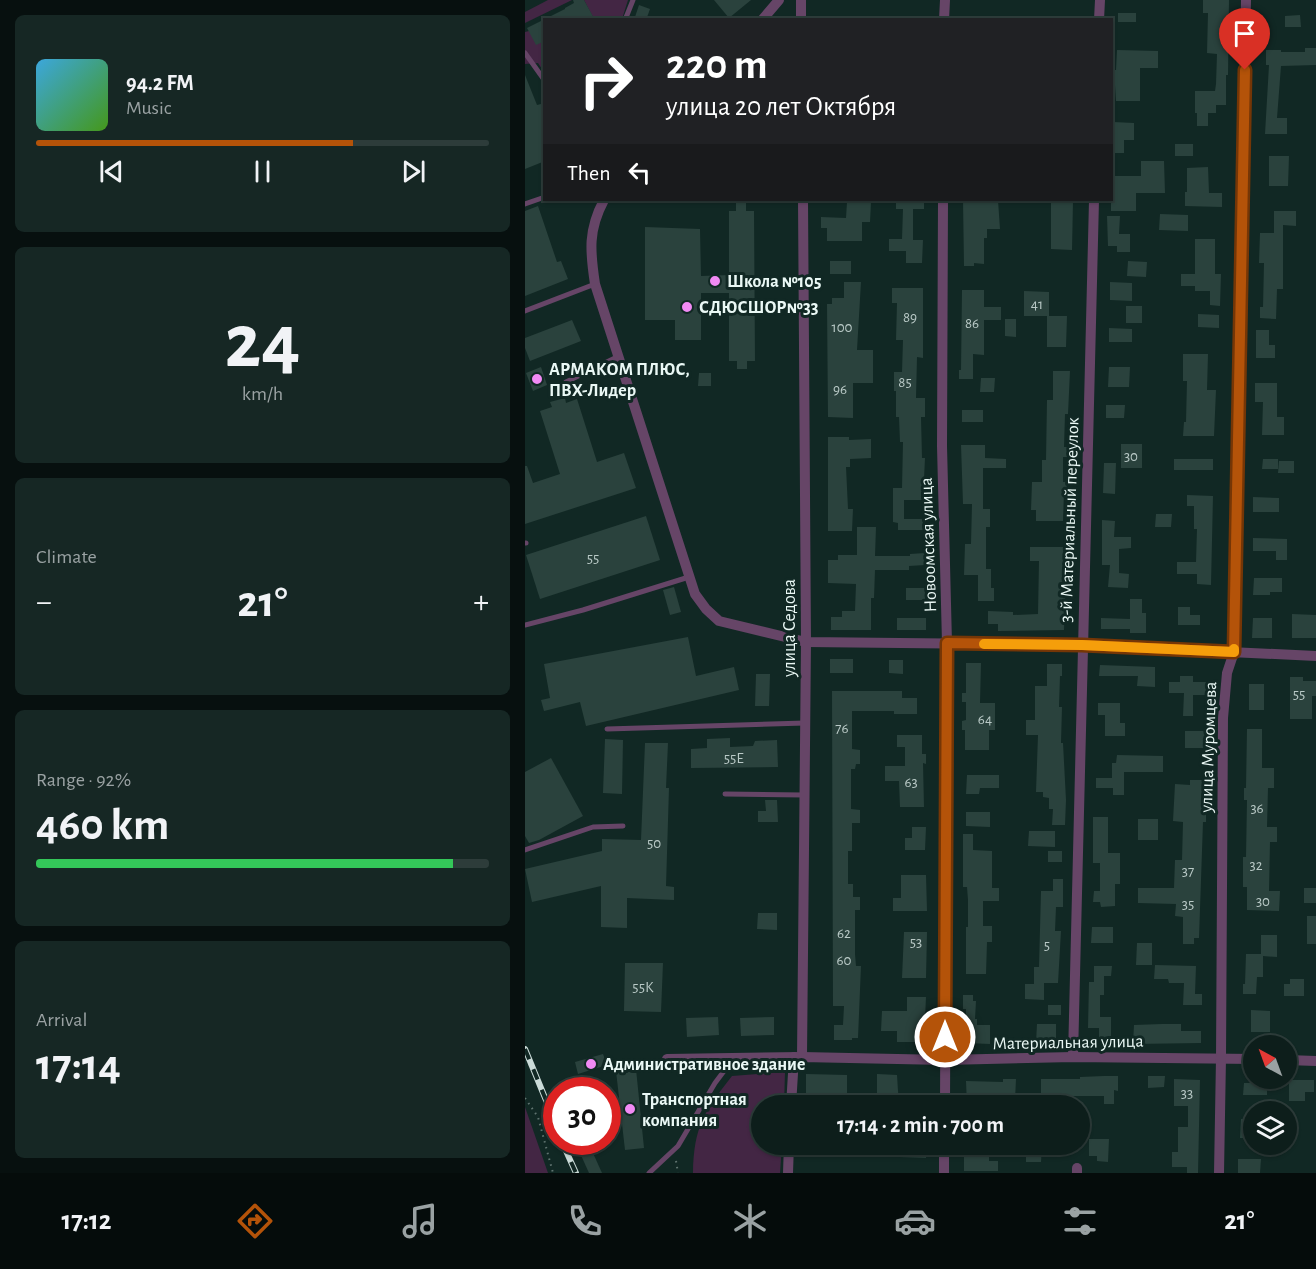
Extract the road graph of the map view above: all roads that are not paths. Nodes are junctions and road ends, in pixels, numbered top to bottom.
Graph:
1 (633, 0) edge
2 (780, 0) edge
3 (801, 0) edge
4 (945, 0) edge
5 (1100, 0) edge
6 (1246, 0) edge
7 (626, 18) edge
8 (764, 18) edge
9 (801, 18) edge
10 (944, 18) edge
11 (1099, 18) edge
12 (525, 53) edge
13 (543, 78) edge
14 (543, 198) edge
15 (603, 201) edge
16 (803, 201) edge
17 (943, 201) edge
18 (1094, 201) edge
19 (525, 204) edge
20 (595, 284) junction
21 (525, 311) edge
22 (617, 357) junction
23 (566, 382) dead end
24 (689, 577) junction
25 (525, 625) edge
26 (806, 642) junction
27 (947, 643) junction
28 (1082, 645) junction
29 (1234, 652) junction
30 (1316, 656) edge
31 (805, 723) junction
32 (607, 729) dead end
33 (725, 794) dead end
34 (804, 795) junction
35 (623, 826) dead end
36 (525, 850) edge
37 (798, 1057) junction
38 (734, 1058) junction
39 (1073, 1058) junction
40 (1221, 1058) junction
41 (667, 1059) dead end
42 (1243, 1059) edge
43 (945, 1060) junction
44 (1297, 1060) edge
45 (1316, 1061) edge
46 (793, 1095) edge
47 (945, 1095) edge
48 (789, 1155) edge
49 (944, 1155) edge
50 (649, 1173) edge
51 (788, 1173) edge
52 (944, 1173) edge
53 (1219, 1173) edge

1 - 7 lane
2 - 8 street
3 - 9 street
4 - 10 street
5 - 11 street
6 - 29 street, улица Муромцева
12 - 13 lane
14 - 19 lane
15 - 20 street
16 - 26 street, улица Седова
17 - 27 street, Новоомская улица
18 - 28 street, 3-й Материальный переулок
20 - 21 lane
20 - 22 street
22 - 23 lane
22 - 24 street
24 - 25 lane
24 - 26 street
26 - 27 street
26 - 31 street, улица Седова
27 - 28 street
27 - 43 street, Новоомская улица
28 - 29 street
28 - 39 street, 3-й Материальный переулок
29 - 30 street
29 - 40 street, улица Муромцева
31 - 32 lane
31 - 34 street, улица Седова
33 - 34 lane
34 - 37 street, улица Седова
35 - 36 lane
37 - 38 street, Материальная улица
37 - 43 street, Материальная улица
37 - 46 street, улица Седова
38 - 41 street, Материальная улица
38 - 50 lane
39 - 40 street, Материальная улица
39 - 43 street, Материальная улица
40 - 42 street, Материальная улица
40 - 53 street, улица Муромцева
43 - 47 street, Новоомская улица
44 - 45 street
48 - 51 street
49 - 52 street

